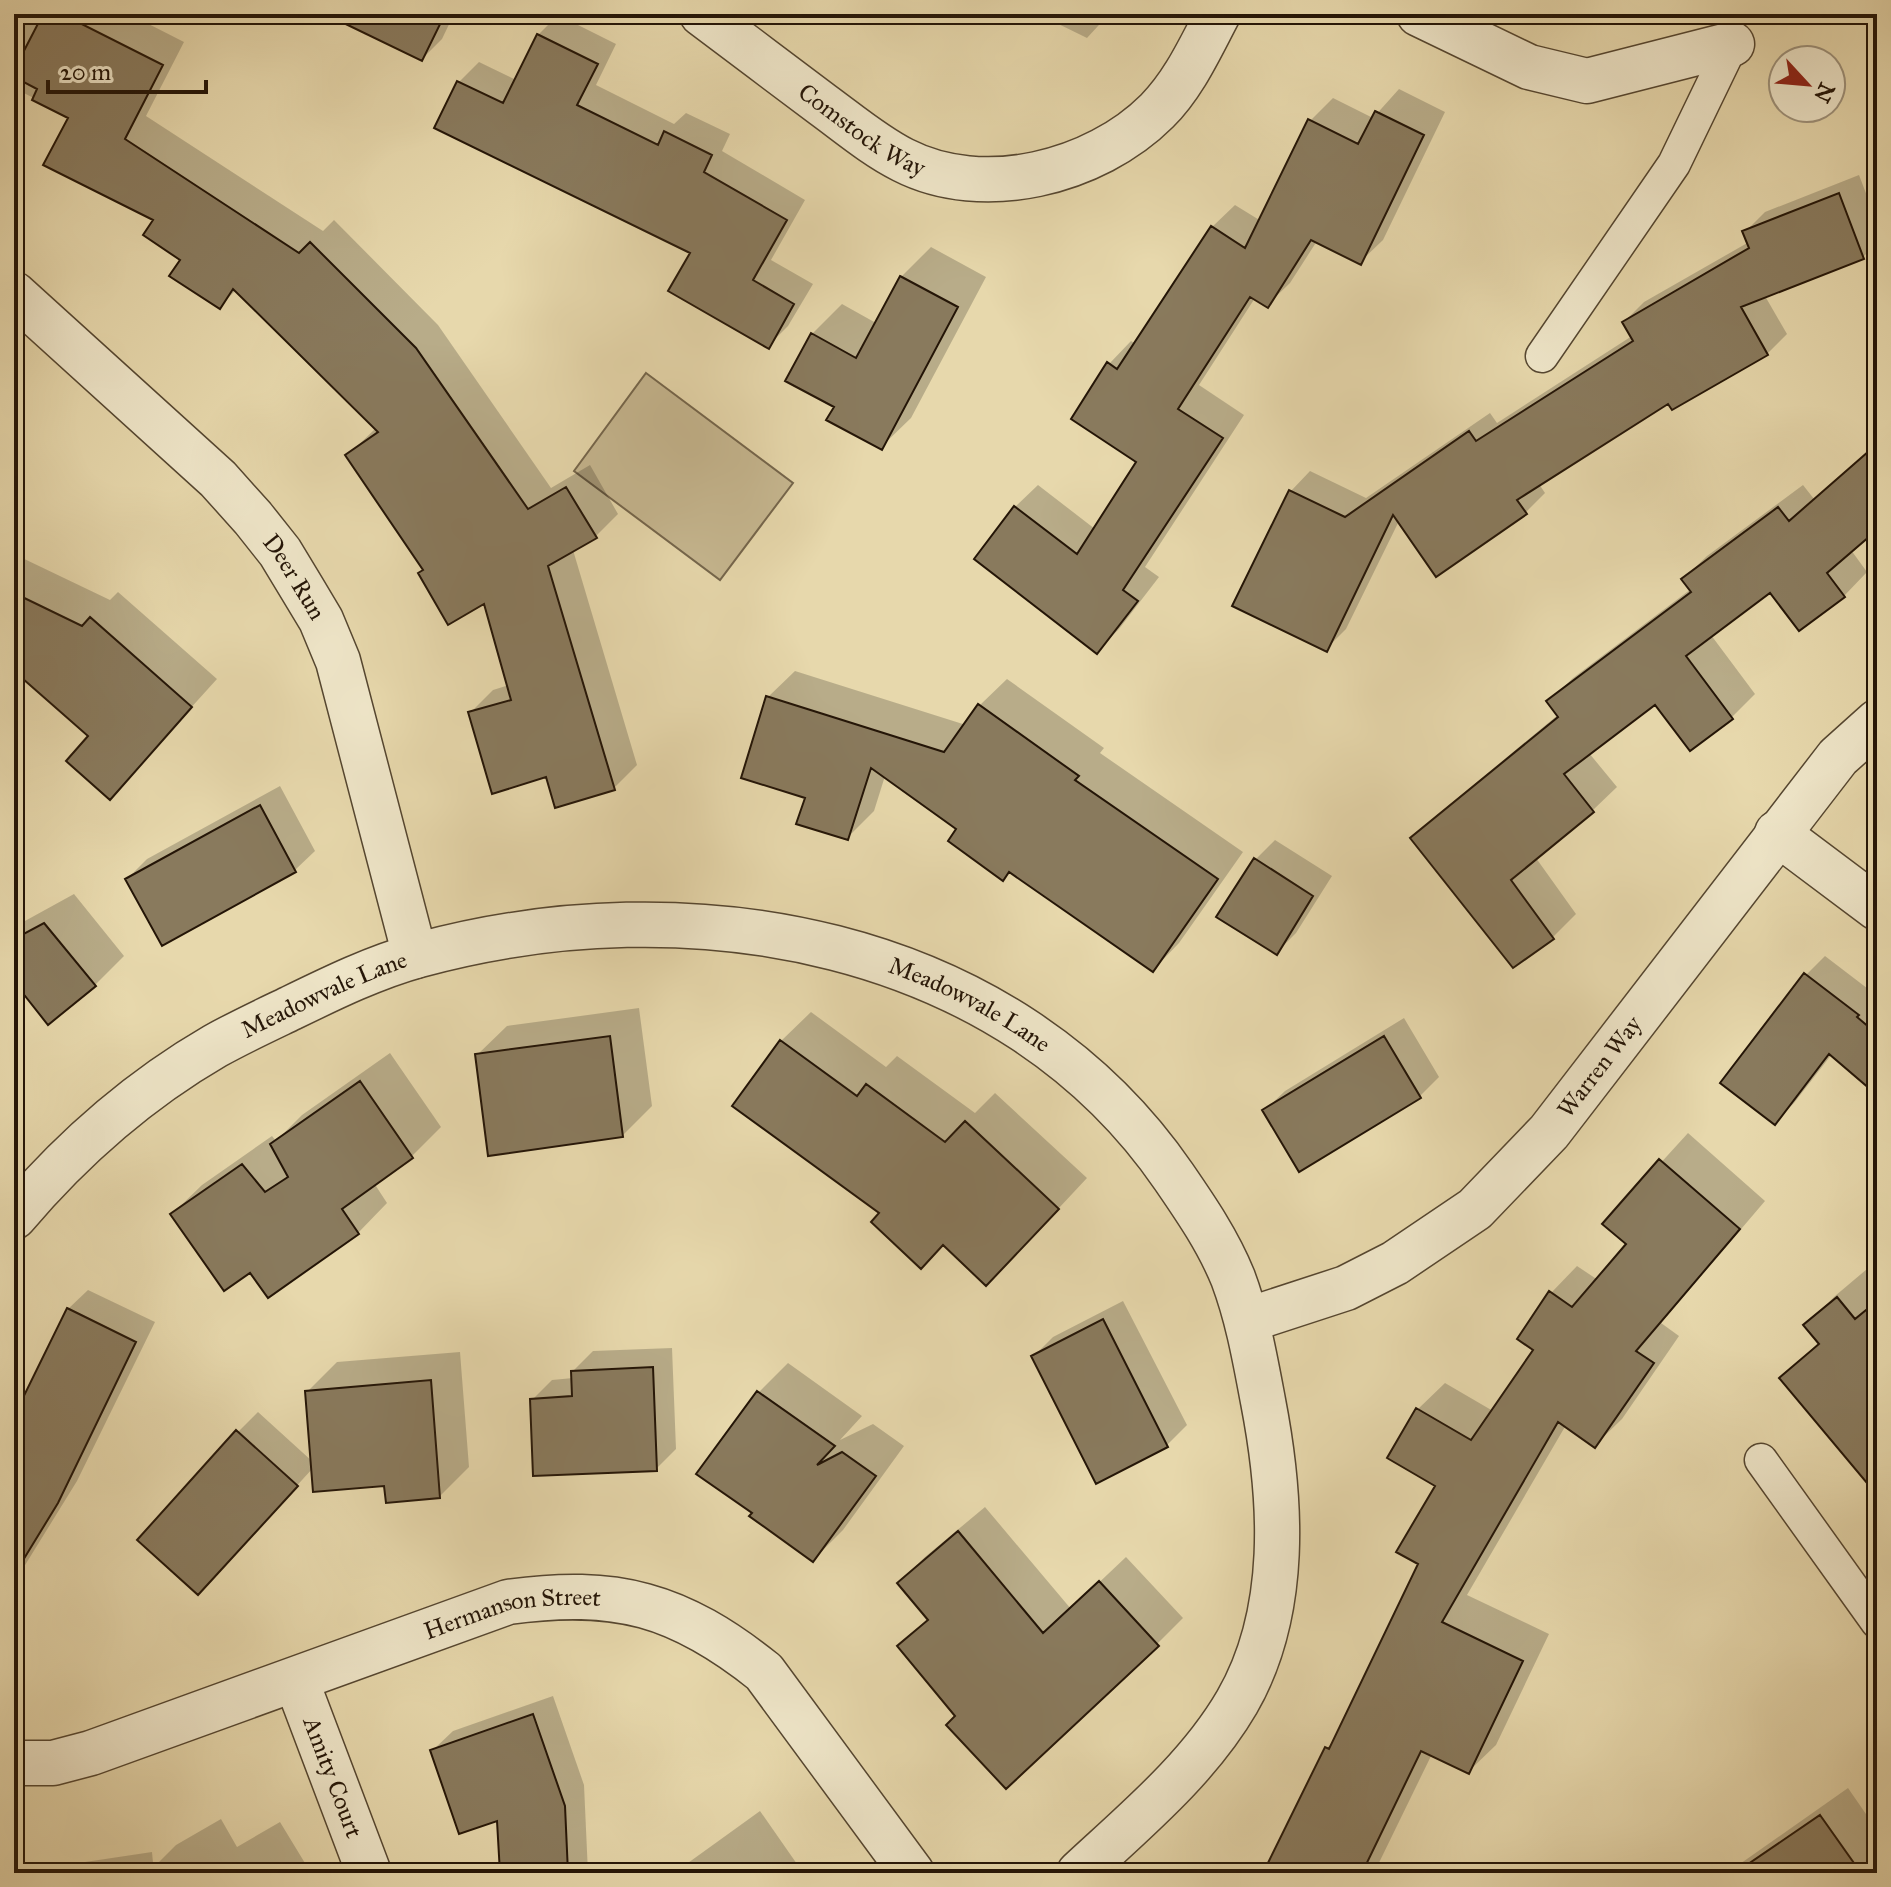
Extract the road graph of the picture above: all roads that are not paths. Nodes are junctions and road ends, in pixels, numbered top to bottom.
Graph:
1 (702, 14) edge
2 (1218, 14) edge
3 (1419, 14) edge
4 (1732, 44) joint
5 (14, 294) edge
6 (1542, 356) dead end
7 (1877, 722) edge
8 (1777, 833) junction
9 (1877, 908) edge
10 (415, 956) junction
11 (14, 1217) edge
12 (1248, 1320) junction
13 (1761, 1460) dead end
14 (1877, 1622) edge
15 (296, 1680) junction
16 (14, 1763) edge
17 (369, 1873) edge
18 (912, 1873) edge
19 (1079, 1873) edge

1 - 2 street, Comstock Way
3 - 4 street
4 - 6 lane
5 - 10 street, Deer Run
7 - 8 street, Warren Way
8 - 9 street
8 - 12 street, Warren Way
10 - 11 street, Meadowvale Lane
10 - 12 street, Meadowvale Lane
12 - 19 street, Meadowvale Lane
13 - 14 lane
15 - 16 street, Hermanson Street
15 - 17 street, Amity Court
15 - 18 street, Hermanson Street

